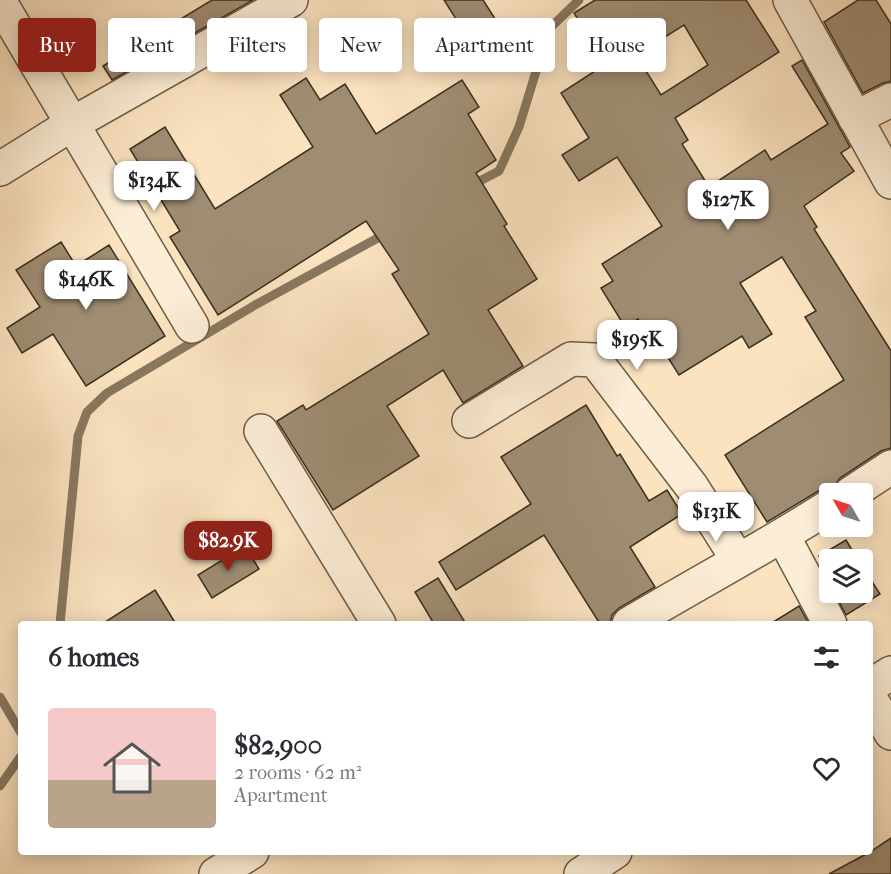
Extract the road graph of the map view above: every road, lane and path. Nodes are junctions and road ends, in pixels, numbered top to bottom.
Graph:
1 (291, 0) edge
2 (790, 0) edge
3 (0, 2) edge
4 (891, 100) edge
5 (855, 118) junction
6 (72, 124) junction
7 (0, 169) edge
8 (891, 182) edge
9 (192, 326) dead end
10 (469, 421) dead end
11 (261, 431) dead end
12 (891, 467) edge
13 (867, 483) edge
14 (819, 513) edge
15 (783, 536) junction
16 (738, 560) junction
17 (377, 621) edge
18 (634, 621) edge
19 (828, 621) edge
20 (891, 673) edge
21 (873, 684) edge
22 (873, 703) edge
23 (891, 733) edge
24 (247, 855) edge
25 (610, 855) edge
26 (216, 874) edge
27 (581, 874) edge

1 - 6 street
2 - 5 street
3 - 6 street
4 - 5 street
5 - 8 street
6 - 7 street
6 - 9 street
10 - 16 street
11 - 17 street
12 - 13 street
14 - 15 street
15 - 16 street
15 - 19 street
16 - 18 street
20 - 21 street
22 - 23 street
24 - 26 street
25 - 27 street

